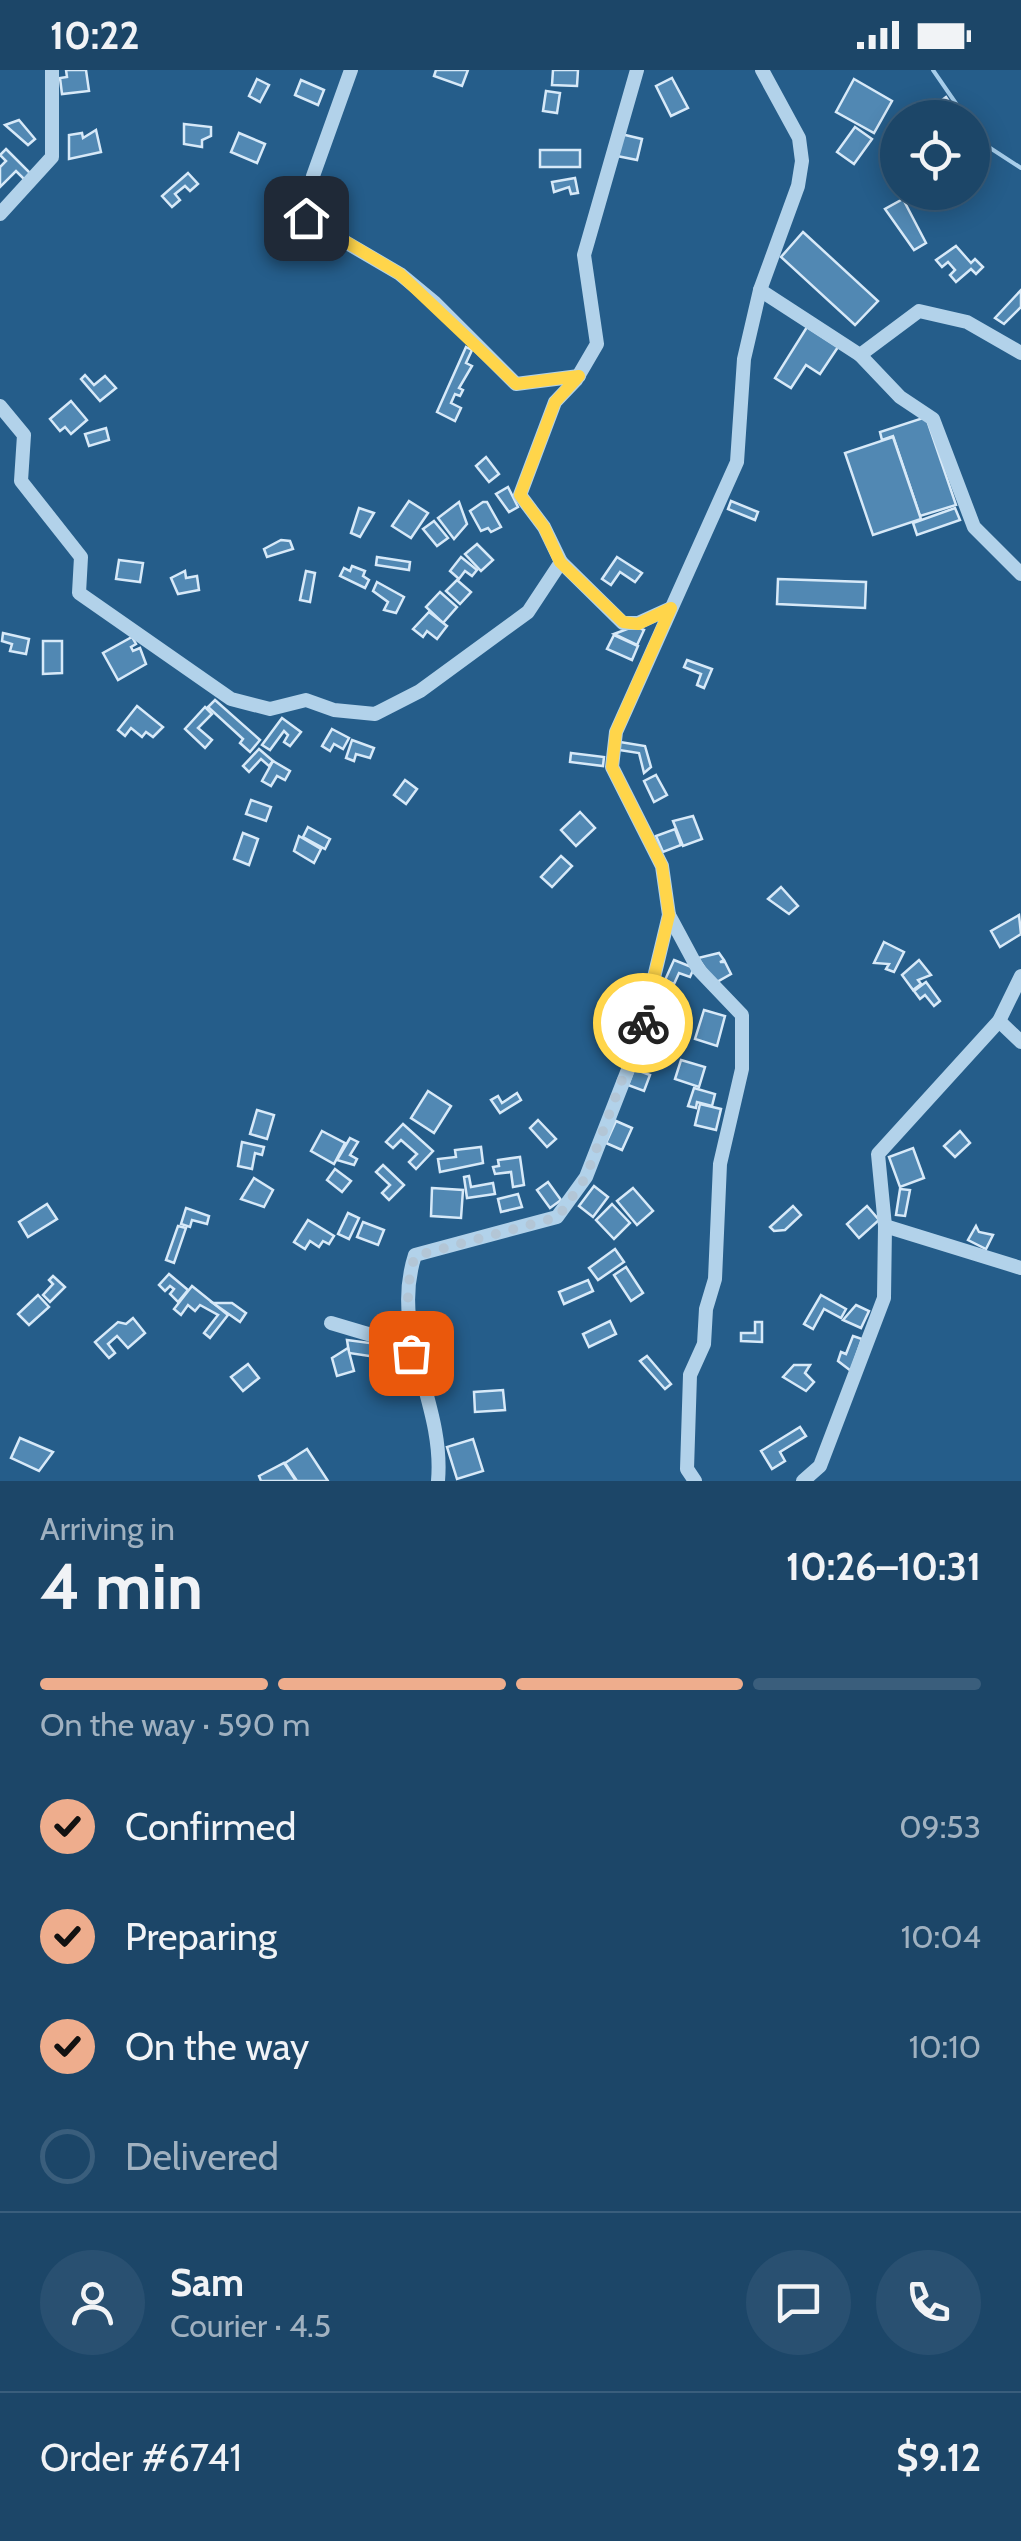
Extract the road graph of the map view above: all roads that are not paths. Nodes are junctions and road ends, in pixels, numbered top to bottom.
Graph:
1 (52, 70) edge
2 (351, 70) edge
3 (637, 70) edge
4 (762, 70) edge
5 (0, 214) edge
6 (760, 290) junction
7 (1021, 353) edge
8 (860, 355) junction
9 (579, 376) junction
10 (0, 406) edge
11 (560, 562) junction
12 (1021, 574) edge
13 (671, 608) junction
14 (669, 915) junction
15 (1021, 976) edge
16 (999, 1020) junction
17 (1021, 1042) edge
18 (886, 1226) junction
19 (1021, 1268) edge
20 (331, 1323) dead end
21 (421, 1368) junction
22 (438, 1481) edge
23 (694, 1481) edge
24 (803, 1481) edge

1 - 5 street
2 - 9 street
3 - 9 street
4 - 6 street
6 - 8 street
6 - 13 street
7 - 8 street
8 - 12 street
9 - 11 street
10 - 11 street
11 - 13 street
13 - 14 street
14 - 21 street
14 - 23 street
15 - 16 street
16 - 17 street
16 - 18 street
18 - 19 street
18 - 24 street
20 - 21 street
21 - 22 street

